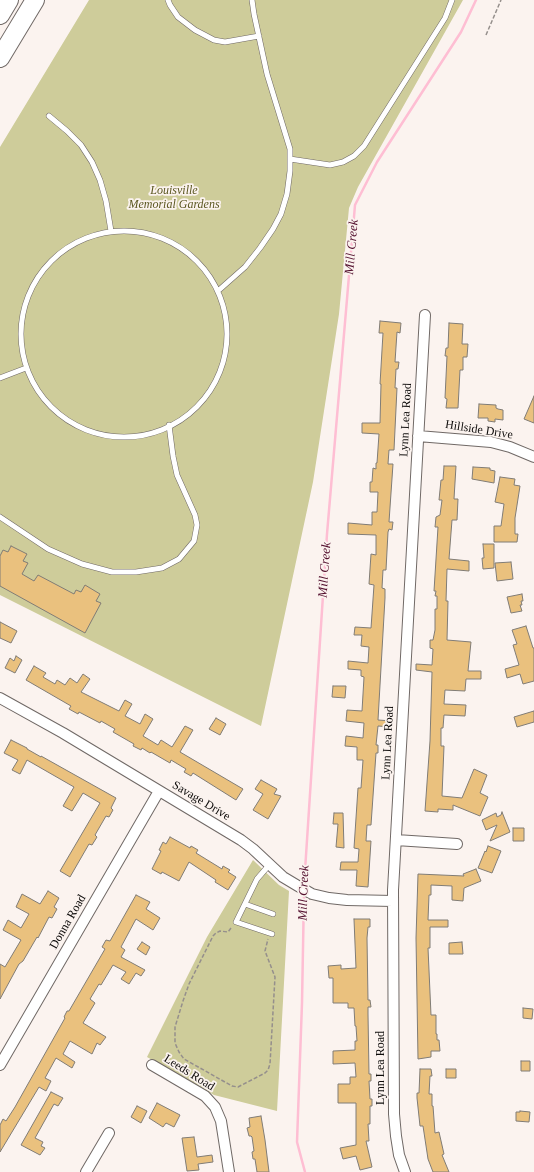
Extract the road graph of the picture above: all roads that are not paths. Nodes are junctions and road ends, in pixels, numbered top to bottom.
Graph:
1 (9, 0) edge
2 (35, 0) edge
3 (168, 0) edge
4 (252, 0) edge
5 (452, 0) edge
6 (0, 15) edge
7 (259, 36) junction
8 (0, 58) edge
9 (49, 116) dead end
10 (290, 160) junction
11 (111, 231) junction
12 (219, 290) junction
13 (425, 315) dead end
14 (26, 368) junction
15 (0, 378) edge
16 (170, 426) junction
17 (418, 436) junction
18 (534, 457) edge
19 (0, 518) edge
20 (0, 698) edge
21 (159, 791) junction
22 (396, 840) junction
23 (457, 844) dead end
24 (270, 864) junction
25 (393, 901) junction
26 (245, 904) junction
27 (273, 914) dead end
28 (271, 934) road end
29 (0, 1065) edge
30 (152, 1065) dead end
31 (109, 1133) dead end
32 (86, 1172) edge
33 (229, 1172) edge
34 (405, 1172) edge

1 - 6 highway
2 - 8 highway
3 - 7 lane
4 - 7 lane
5 - 10 lane
7 - 10 lane
9 - 11 lane
10 - 12 lane
11 - 12 lane
11 - 14 lane
12 - 16 lane
13 - 17 street, Lynn Lea Road
14 - 15 lane
14 - 16 lane
16 - 19 lane
17 - 18 street, Hillside Drive
17 - 22 street, Lynn Lea Road
20 - 21 street, Savage Drive
21 - 24 street, Savage Drive
21 - 29 street, Donna Road
22 - 23 street
22 - 25 street, Lynn Lea Road
24 - 25 street, Savage Drive
24 - 26 lane
25 - 34 street, Lynn Lea Road
26 - 27 lane
26 - 28 lane
30 - 33 street, Leeds Road
31 - 32 street

